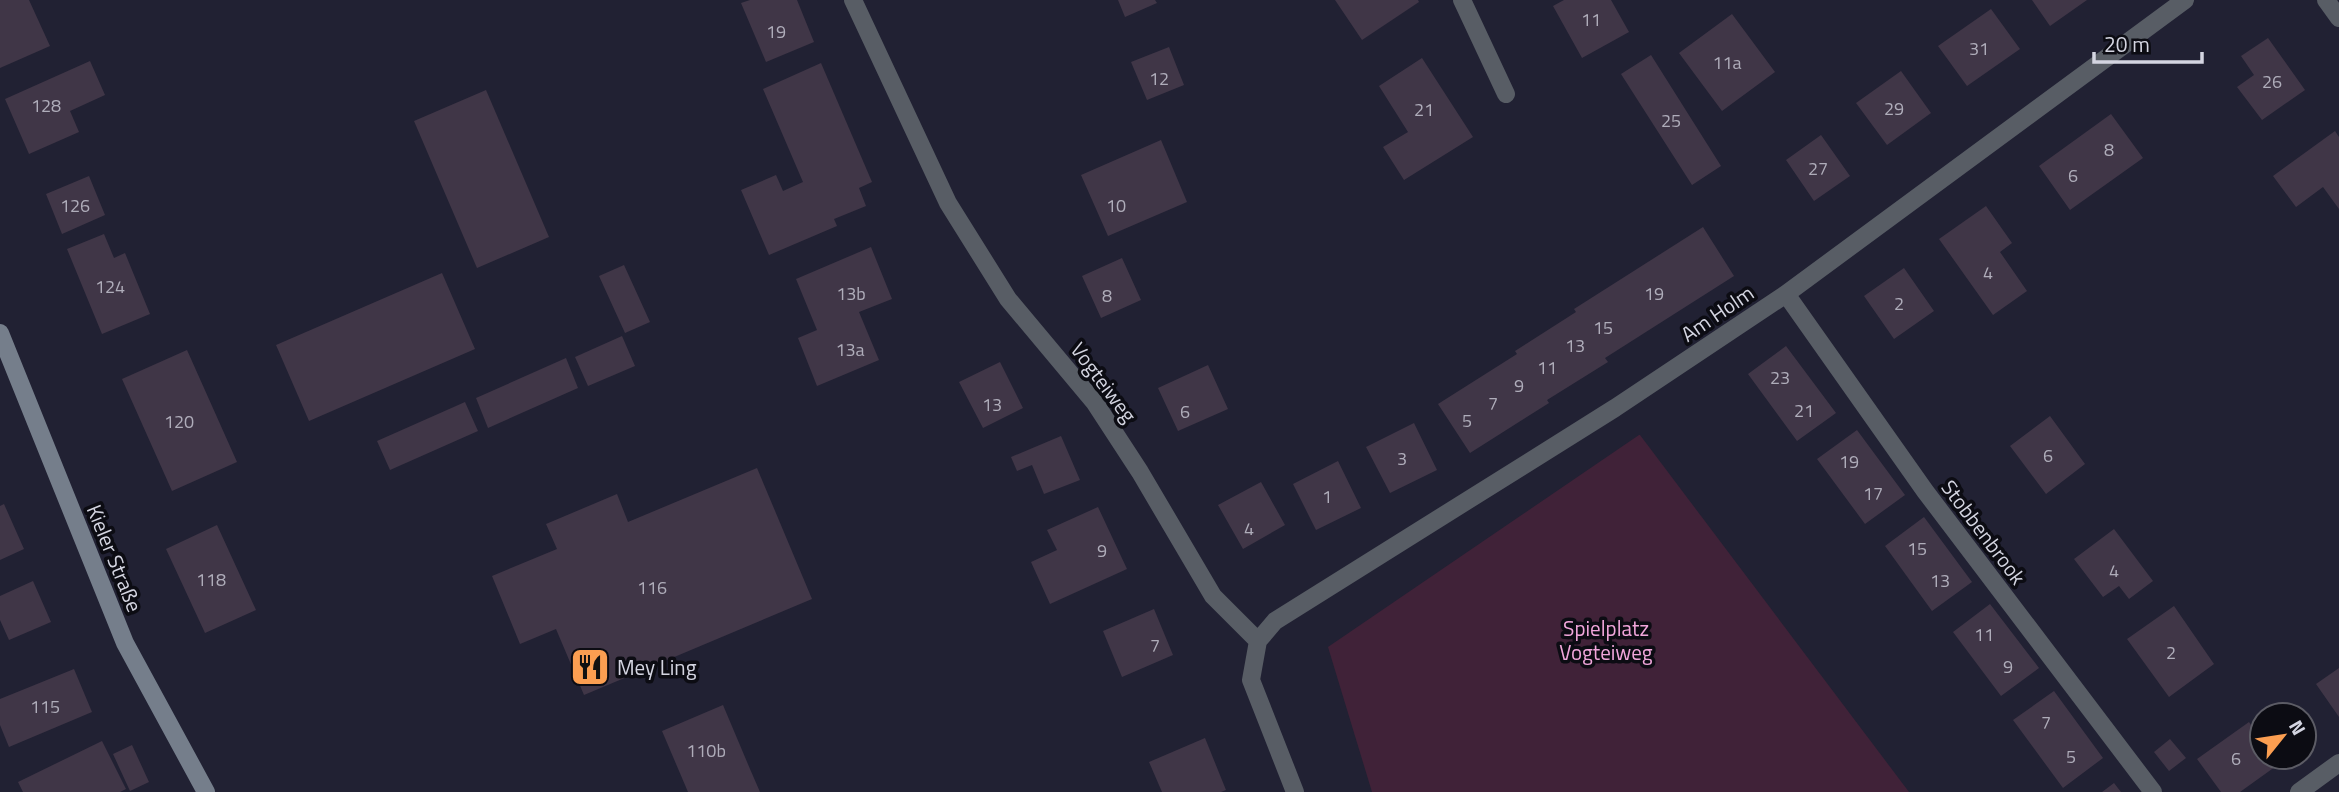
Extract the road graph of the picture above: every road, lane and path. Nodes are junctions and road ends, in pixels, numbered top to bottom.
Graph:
1 (853, 0) edge
2 (1462, 0) edge
3 (2185, 0) edge
4 (2326, 0) edge
5 (2339, 18) edge
6 (1506, 94) dead end
7 (1786, 294) junction
8 (0, 333) edge
9 (1258, 640) junction
10 (2339, 763) edge
11 (206, 792) edge
12 (1295, 792) edge
13 (2153, 792) edge
14 (2299, 792) edge

1 - 9 street, Vogteiweg
2 - 6 street
3 - 7 street, Am Holm
4 - 5 street
7 - 9 street, Am Holm
7 - 13 street, Stobbenbrook
8 - 11 main road, Kieler Straße
9 - 12 street
10 - 14 street

